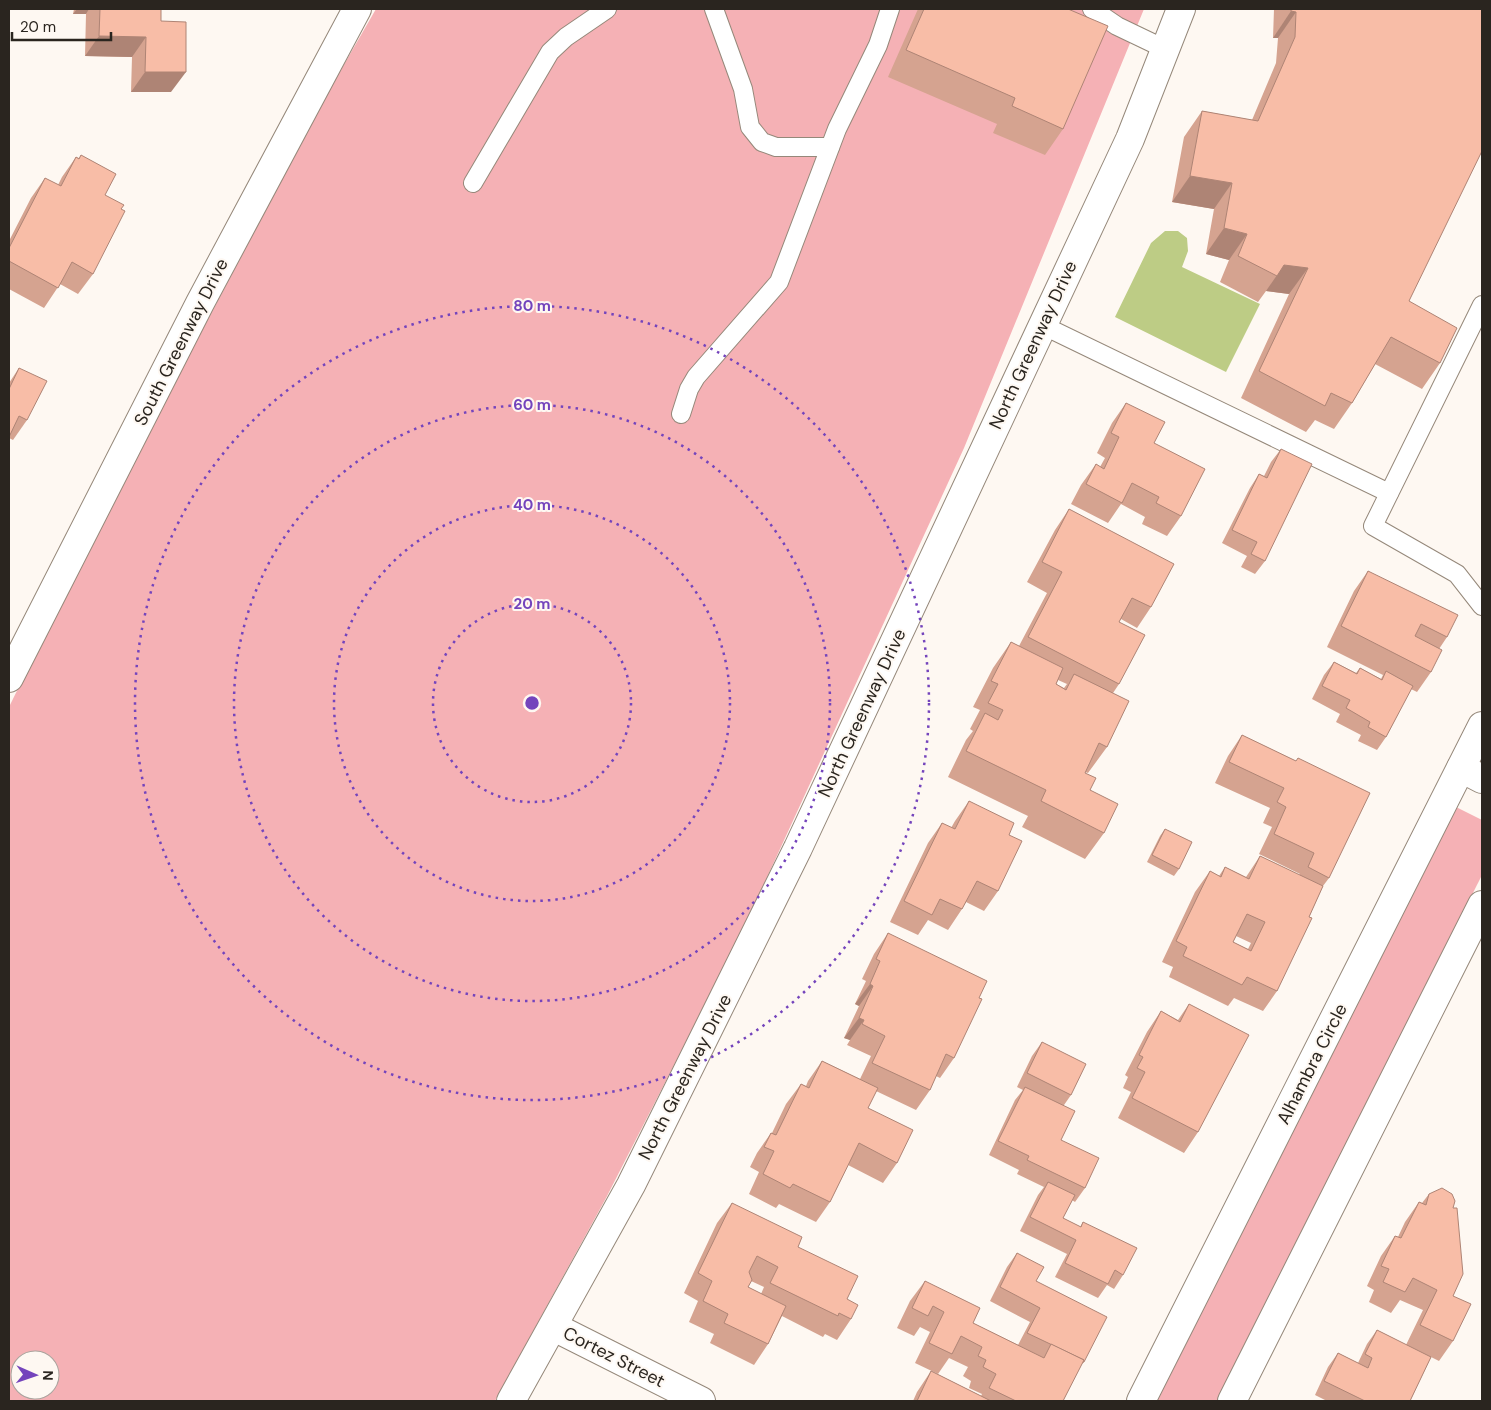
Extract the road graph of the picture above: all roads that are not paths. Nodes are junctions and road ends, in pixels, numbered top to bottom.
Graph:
1 (357, 9) edge
2 (607, 9) edge
3 (714, 9) edge
4 (890, 9) edge
5 (1092, 9) edge
6 (1181, 9) edge
7 (1165, 49) junction
8 (830, 147) junction
9 (473, 183) dead end
10 (1482, 305) edge
11 (1042, 325) junction
12 (681, 414) dead end
13 (1388, 493) junction
14 (1482, 606) edge
15 (9, 678) edge
16 (1482, 726) edge
17 (1472, 773) edge
18 (1482, 905) edge
19 (554, 1327) junction
20 (512, 1401) edge
21 (701, 1401) edge
22 (1141, 1401) edge
23 (1232, 1401) edge

1 - 15 street, South Greenway Drive
2 - 9 lane
3 - 8 lane
4 - 8 lane
5 - 7 lane
6 - 7 street, North Greenway Drive
7 - 11 street, North Greenway Drive
8 - 12 lane
10 - 13 lane
11 - 13 lane
11 - 19 street, North Greenway Drive
13 - 14 lane
16 - 17 street, Alhambra Circle
17 - 22 street, Alhambra Circle
18 - 23 street
19 - 20 street, North Greenway Drive
19 - 21 street, Cortez Street

